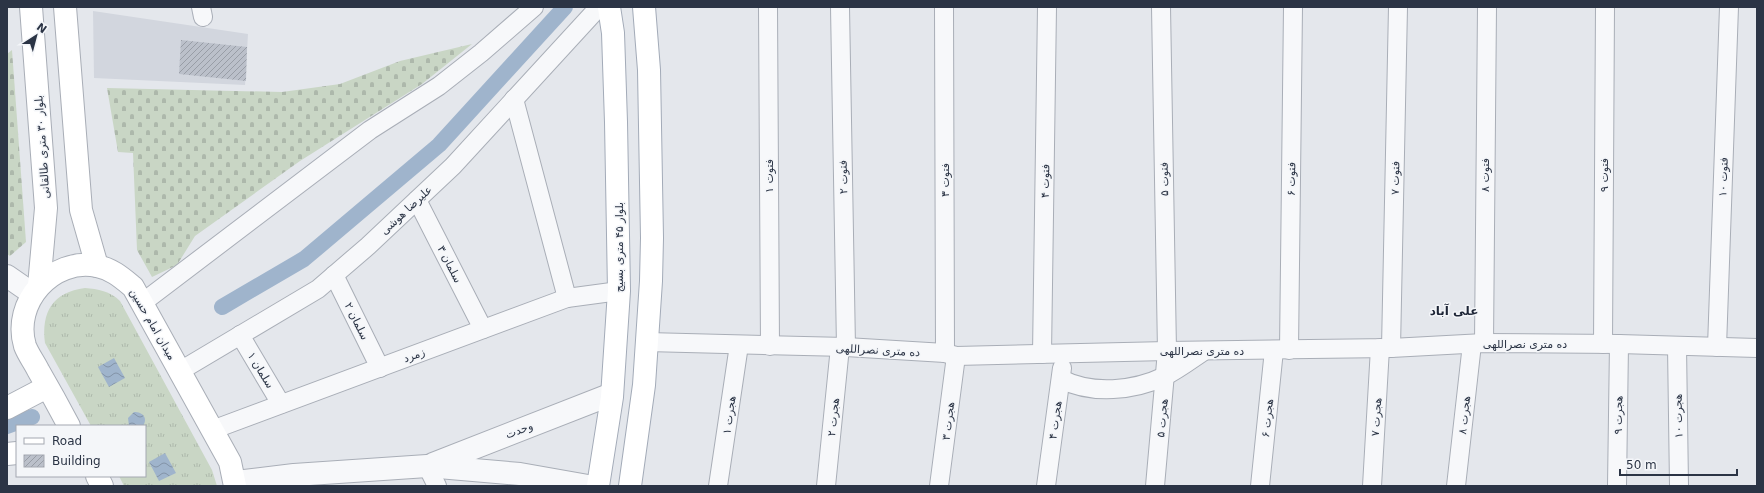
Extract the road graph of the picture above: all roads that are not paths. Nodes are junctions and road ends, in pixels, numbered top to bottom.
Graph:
1 (31, 7) edge
2 (65, 7) edge
3 (534, 7) edge
4 (599, 7) edge
5 (610, 7) edge
6 (644, 7) edge
7 (768, 7) edge
8 (840, 7) edge
9 (944, 7) edge
10 (1048, 7) edge
11 (1161, 7) edge
12 (1293, 7) edge
13 (1398, 7) edge
14 (1486, 7) edge
15 (1604, 7) edge
16 (1729, 7) edge
17 (514, 99) junction
18 (417, 200) junction
19 (619, 236) junction
20 (652, 238) junction
21 (97, 266) junction
22 (334, 275) junction
23 (7, 276) edge
24 (36, 290) junction
25 (620, 291) junction
26 (567, 298) junction
27 (142, 303) junction
28 (483, 329) junction
29 (240, 335) junction
30 (647, 342) junction
31 (1478, 343) junction
32 (1611, 344) junction
33 (739, 345) junction
34 (770, 346) junction
35 (1677, 346) junction
36 (843, 347) junction
37 (1718, 347) junction
38 (1386, 348) junction
39 (1757, 348) edge
40 (1281, 350) junction
41 (1167, 351) junction
42 (1204, 351) junction
43 (1064, 353) junction
44 (1042, 354) junction
45 (951, 355) junction
46 (380, 368) junction
47 (180, 371) junction
48 (1165, 376) junction
49 (1061, 380) junction
50 (47, 387) junction
51 (612, 394) junction
52 (281, 404) junction
53 (7, 408) edge
54 (68, 425) edge
55 (212, 430) junction
56 (426, 466) junction
57 (98, 477) edge
58 (297, 481) edge
59 (236, 484) edge
60 (102, 486) edge
61 (437, 486) edge
62 (588, 486) edge
63 (598, 486) edge
64 (630, 486) edge
65 (718, 486) edge
66 (826, 486) edge
67 (940, 486) edge
68 (1046, 486) edge
69 (1155, 486) edge
70 (1260, 486) edge
71 (1372, 486) edge
72 (1456, 486) edge
73 (1617, 486) edge
74 (1679, 486) edge

1 - 24 main road, بلوار ۳۰ متری طالقانی
2 - 21 main road
3 - 27 street
4 - 17 street, علیرضا هوشی
5 - 19 main road, بلوار ۴۵ متری بسیج
6 - 20 main road
7 - 34 street, فتوت ۱
8 - 36 street, فتوت ۲
9 - 45 street, فتوت ۳
10 - 44 street, فتوت ۴
11 - 41 street, فتوت ۵
12 - 40 street, فتوت ۶
13 - 38 street, فتوت ۷
14 - 31 street, فتوت ۸
15 - 32 street, فتوت ۹
16 - 37 street, فتوت ۱۰
17 - 18 street, علیرضا هوشی
17 - 26 street
18 - 22 street, علیرضا هوشی
18 - 28 street, سلمان ۳
19 - 20 main road
19 - 25 main road, بلوار ۴۵ متری بسیج
20 - 30 main road
21 - 24 main road, میدان امام حسین
21 - 27 main road, میدان امام حسین
22 - 29 street, علیرضا هوشی
22 - 46 street, سلمان ۲
23 - 24 street
24 - 50 main road, میدان امام حسین
25 - 26 street, زمرد
25 - 51 main road, بلوار ۴۵ متری بسیج
26 - 28 street, زمرد
27 - 47 main road, میدان امام حسین
28 - 46 street, زمرد
29 - 47 street, علیرضا هوشی
29 - 52 street, سلمان ۱
30 - 33 street, ده متری نصراللهی
30 - 64 main road
31 - 32 street, ده متری نصراللهی
31 - 38 street, ده متری نصراللهی
31 - 72 street, هجرت ۸
32 - 35 street, ده متری نصراللهی
32 - 73 street, هجرت ۹
33 - 34 street, ده متری نصراللهی
33 - 65 street, هجرت ۱
34 - 36 street, ده متری نصراللهی
35 - 37 street, ده متری نصراللهی
35 - 74 street, هجرت ۱۰
36 - 45 street, ده متری نصراللهی
36 - 66 street, هجرت ۲
37 - 39 street, ده متری نصراللهی
38 - 40 street, ده متری نصراللهی
38 - 71 street, هجرت ۷
40 - 42 street, ده متری نصراللهی
40 - 70 street, هجرت ۶
41 - 42 street, ده متری نصراللهی
41 - 43 street, ده متری نصراللهی
41 - 48 street, هجرت ۵
42 - 48 street
43 - 44 street, ده متری نصراللهی
43 - 49 street, هجرت ۴
44 - 45 street, ده متری نصراللهی
45 - 67 street, هجرت ۳
46 - 52 street, زمرد
47 - 55 main road, میدان امام حسین
48 - 49 street
48 - 69 street, هجرت ۵
49 - 68 street, هجرت ۴
50 - 53 main road
50 - 54 main road, میدان امام حسین
51 - 56 street, وحدت
51 - 63 main road, بلوار ۴۵ متری بسیج
52 - 55 street, زمرد
55 - 59 main road, میدان امام حسین
56 - 58 street, وحدت
56 - 61 street
56 - 62 street, وحدت
57 - 60 main road
58 - 59 street, وحدت

